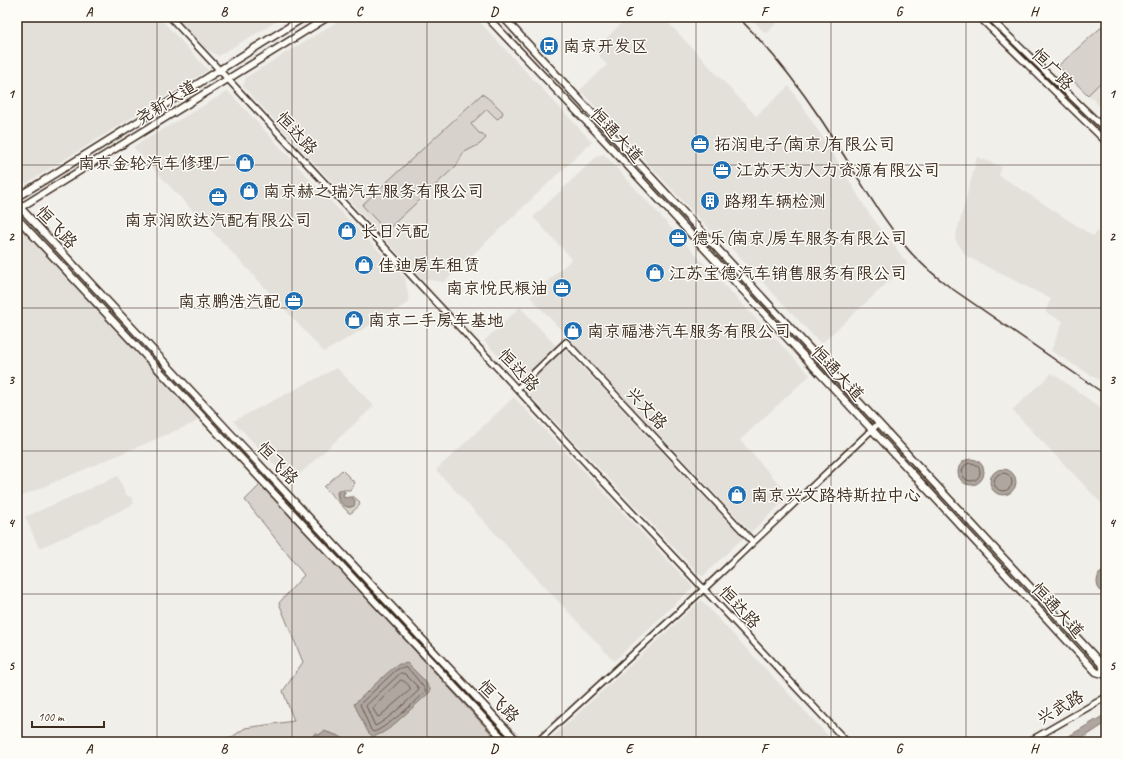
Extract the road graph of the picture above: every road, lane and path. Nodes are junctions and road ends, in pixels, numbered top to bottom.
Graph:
1 (170, 17) edge
2 (305, 17) edge
3 (328, 17) edge
4 (487, 17) edge
5 (503, 17) edge
6 (979, 17) edge
7 (989, 17) edge
8 (219, 69) junction
9 (228, 80) junction
10 (1106, 130) edge
11 (1106, 142) edge
12 (17, 197) edge
13 (18, 207) edge
14 (17, 218) edge
15 (517, 389) junction
16 (879, 423) junction
17 (872, 430) junction
18 (753, 542) junction
19 (704, 589) junction
20 (1105, 676) edge
21 (1106, 697) edge
22 (506, 742) edge
23 (518, 742) edge
24 (537, 742) edge
25 (847, 742) edge
26 (1028, 742) edge

1 - 8 street, 恒达路
2 - 8 main road, 尧新大道
3 - 9 main road, 尧新大道
4 - 17 main road, 恒通大道
5 - 16 main road, 恒通大道
6 - 11 street, 恒广路
7 - 10 street, 恒广路
8 - 9 street, 恒达路
8 - 12 main road, 尧新大道
9 - 13 main road, 尧新大道
9 - 15 street, 恒达路
13 - 23 main road, 恒飞路
14 - 22 main road, 恒飞路
15 - 18 street, 兴文路
15 - 19 street, 恒达路
16 - 17 street
16 - 20 main road, 恒通大道
17 - 18 street
17 - 20 main road, 恒通大道
18 - 19 street
19 - 24 street
19 - 25 street, 恒达路
21 - 26 street, 兴武路

